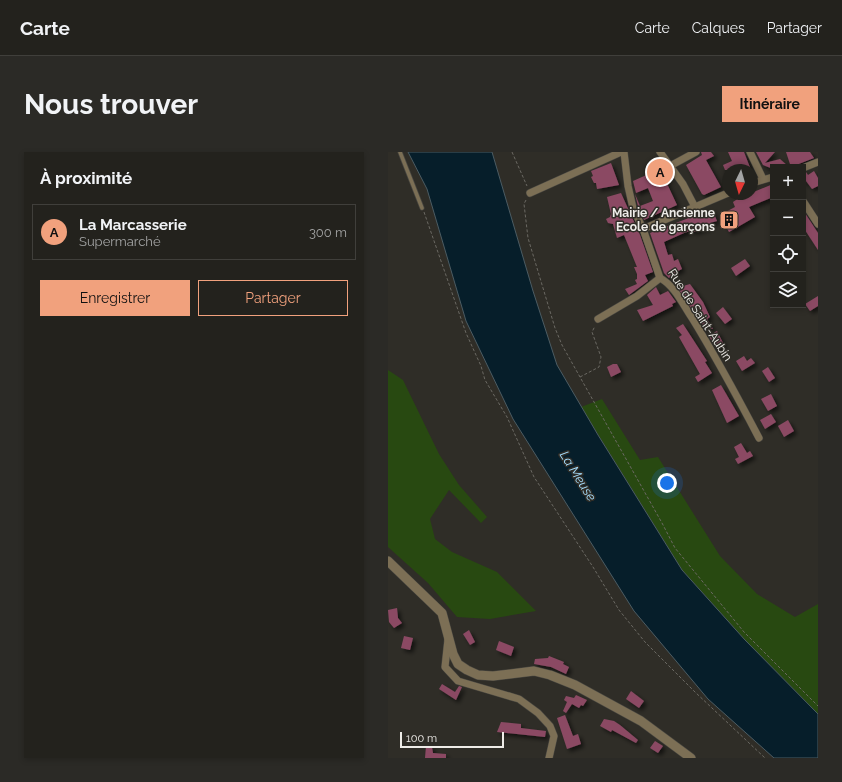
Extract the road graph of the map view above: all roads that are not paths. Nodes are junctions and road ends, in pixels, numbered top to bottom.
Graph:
1 (400, 152) edge
2 (622, 152) edge
3 (660, 152) edge
4 (696, 152) edge
5 (750, 152) edge
6 (818, 162) edge
7 (670, 166) junction
8 (806, 167) edge
9 (770, 178) edge
10 (763, 179) junction
11 (758, 181) edge
12 (530, 193) road end
13 (722, 195) edge
14 (694, 206) junction
15 (806, 206) edge
16 (422, 208) road end
17 (818, 224) edge
18 (644, 228) junction
19 (660, 278) junction
20 (598, 319) road end
21 (759, 438) dead end
22 (388, 561) edge
23 (448, 633) junction
24 (549, 758) edge
25 (692, 758) edge

1 - 16 lane
2 - 12 street
2 - 18 street, Rue de Saint-Aubin
3 - 7 street
4 - 7 street
5 - 10 street
6 - 8 street
7 - 14 street
9 - 10 street
10 - 11 street
13 - 14 street
14 - 18 street
15 - 17 street
18 - 19 street, Rue de Saint-Aubin
19 - 20 street
19 - 21 street, Rue de Saint-Aubin
22 - 23 street
23 - 24 street
23 - 25 street

